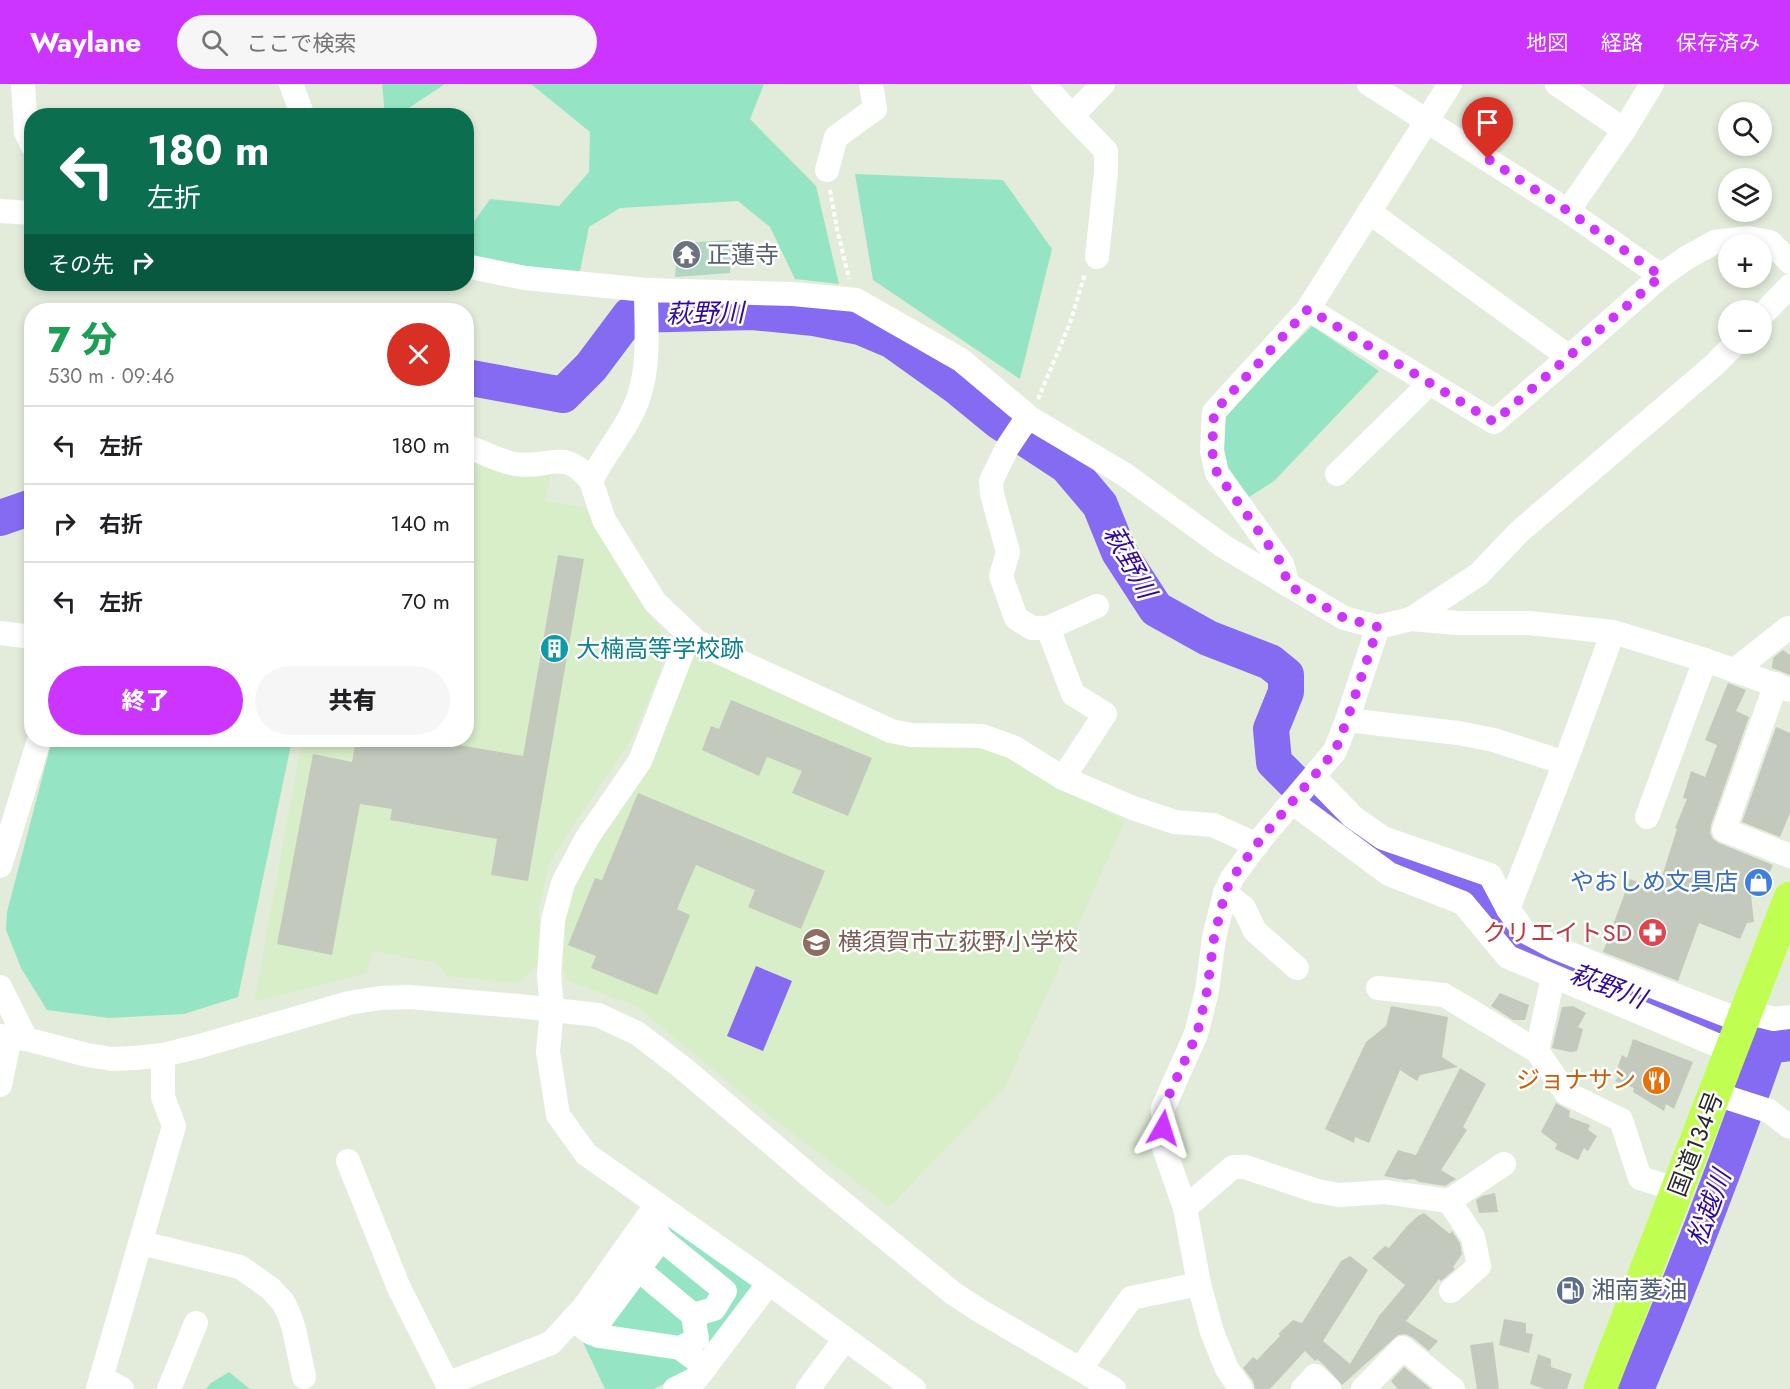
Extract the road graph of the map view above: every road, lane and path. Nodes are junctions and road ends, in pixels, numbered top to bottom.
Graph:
1 (23, 84) edge
2 (291, 84) edge
3 (871, 84) edge
4 (1043, 84) edge
5 (1103, 84) edge
6 (1369, 84) edge
7 (1450, 84) edge
8 (1557, 84) edge
9 (1652, 84) edge
10 (24, 108) edge
11 (300, 108) edge
12 (1072, 116) junction
13 (1427, 120) junction
14 (1624, 130) junction
15 (826, 170) joint
16 (0, 211) edge
17 (1568, 211) junction
18 (24, 212) edge
19 (1369, 212) junction
20 (1097, 257) joint
21 (1790, 262) edge
22 (474, 268) edge
23 (1661, 276) junction
24 (1790, 286) edge
25 (646, 290) junction
26 (856, 300) junction
27 (1772, 305) edge
28 (1308, 309) junction
29 (1725, 354) edge
30 (1569, 357) junction
31 (1430, 383) junction
32 (1025, 422) junction
33 (474, 449) edge
34 (1337, 474) dead end
35 (591, 481) junction
36 (1288, 585) junction
37 (1097, 606) dead end
38 (1411, 619) junction
39 (1378, 627) junction
40 (1048, 628) junction
41 (1788, 628) dead end
42 (1613, 632) junction
43 (0, 633) edge
44 (689, 635) junction
45 (24, 636) edge
46 (1705, 660) junction
47 (1735, 670) junction
48 (1783, 687) edge
49 (1347, 720) junction
50 (37, 747) edge
51 (1565, 763) junction
52 (1314, 777) junction
53 (1063, 778) junction
54 (1292, 802) junction
55 (1647, 817) dead end
56 (1257, 845) junction
57 (1790, 856) edge
58 (0, 866) edge
59 (1225, 893) junction
60 (1790, 898) edge
61 (1508, 909) junction
62 (1297, 968) dead end
63 (1553, 976) junction
64 (0, 987) edge
65 (1378, 988) dead end
66 (552, 1009) junction
67 (1790, 1017) edge
68 (1739, 1030) junction
69 (12, 1038) edge
70 (1537, 1051) junction
71 (163, 1055) junction
72 (0, 1085) edge
73 (1716, 1095) junction
74 (1790, 1127) edge
75 (348, 1161) dead end
76 (1504, 1164) dead end
77 (1678, 1190) junction
78 (1449, 1201) junction
79 (1185, 1208) junction
80 (652, 1210) junction
81 (661, 1239) junction
82 (141, 1243) junction
83 (638, 1269) junction
84 (769, 1283) junction
85 (1199, 1284) junction
86 (1451, 1291) dead end
87 (693, 1315) junction
88 (196, 1323) dead end
89 (582, 1326) junction
90 (845, 1339) junction
91 (680, 1348) junction
92 (706, 1367) junction
93 (1081, 1368) junction
94 (304, 1377) dead end
95 (107, 1385) edge
96 (448, 1386) edge
97 (169, 1389) edge
98 (675, 1389) edge
99 (808, 1389) edge
100 (914, 1389) edge
101 (1114, 1389) edge
102 (1241, 1389) edge
103 (1303, 1389) edge
104 (1329, 1389) edge
105 (1363, 1389) edge
106 (1453, 1389) edge
107 (1600, 1389) edge

1 - 10 street
2 - 11 street
3 - 15 street
4 - 12 street
5 - 12 street
6 - 13 street
7 - 13 street
8 - 14 street
9 - 14 street
12 - 20 street
13 - 17 street
13 - 19 street
14 - 17 street
15 - 26 path
16 - 18 street
17 - 23 street
19 - 28 street
19 - 30 street
20 - 32 path
21 - 23 street
22 - 25 street
23 - 30 street
24 - 27 street
25 - 26 street
25 - 35 street
26 - 32 street
28 - 31 street
28 - 36 street
29 - 38 street
30 - 31 street
31 - 34 street
32 - 36 street
32 - 40 street
33 - 35 street
35 - 44 street
36 - 39 street
37 - 40 street
38 - 39 street
38 - 42 street
39 - 49 street
40 - 53 street
41 - 47 street
42 - 46 street
42 - 51 street
43 - 45 street
44 - 53 street
44 - 66 street
46 - 47 street
46 - 55 street
47 - 48 street
48 - 57 street
49 - 51 street
49 - 52 street
50 - 58 street
51 - 61 street
52 - 54 street
52 - 61 street
53 - 56 street
54 - 56 street
54 - 63 street
56 - 59 street
59 - 62 street
59 - 79 street
60 - 68 highway, 国道134号
61 - 68 street
63 - 68 street
63 - 70 street
64 - 69 street
65 - 70 street
66 - 71 street
66 - 80 street
66 - 93 street
67 - 68 street
68 - 73 highway, 国道134号
69 - 71 street
69 - 72 street
70 - 77 street
71 - 82 street
73 - 74 street
73 - 77 highway, 国道134号
75 - 96 street
76 - 78 street
77 - 107 highway, 国道134号
78 - 79 street
78 - 86 street
79 - 85 street
80 - 81 street
80 - 84 street
80 - 89 street
81 - 83 street
81 - 87 street
82 - 94 street
82 - 95 street
83 - 87 street
83 - 89 street
84 - 90 street
84 - 92 street
85 - 93 street
85 - 102 street
87 - 91 street
88 - 97 street
89 - 91 street
89 - 96 street
90 - 99 street
90 - 100 street
91 - 92 street
92 - 98 street
93 - 101 street
103 - 104 street
105 - 106 street

